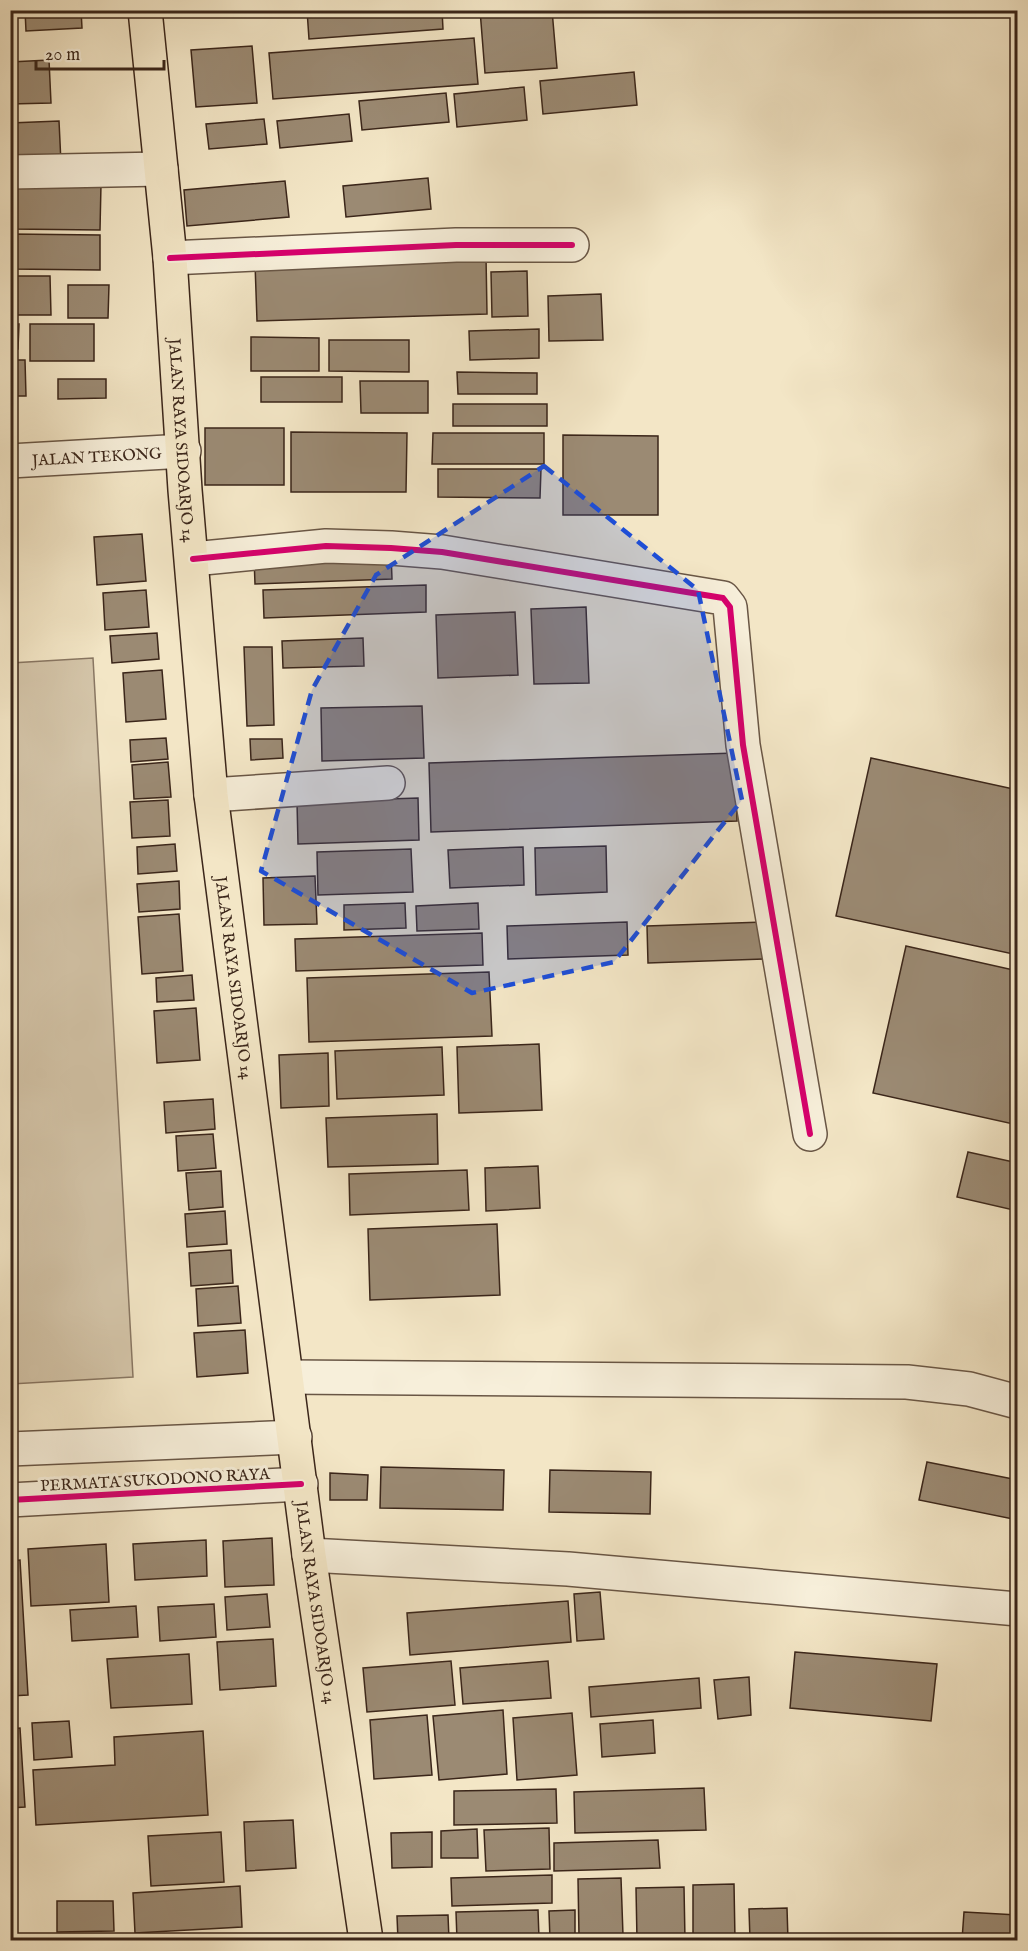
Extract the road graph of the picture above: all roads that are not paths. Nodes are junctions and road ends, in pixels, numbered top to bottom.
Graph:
1 (145, 10) edge
2 (161, 169) junction
3 (10, 172) edge
4 (572, 245) dead end
5 (170, 258) junction
6 (184, 451) junction
7 (10, 461) edge
8 (192, 555) junction
9 (388, 783) dead end
10 (211, 795) junction
11 (810, 1134) dead end
12 (287, 1377) junction
13 (1017, 1402) edge
14 (295, 1437) junction
15 (10, 1449) edge
16 (301, 1484) junction
17 (10, 1500) edge
18 (309, 1555) junction
19 (1017, 1609) edge
20 (366, 1941) edge

1 - 2 main road, JALAN RAYA SIDOARJO 14
2 - 3 street
2 - 5 main road, JALAN RAYA SIDOARJO 14
4 - 5 street
5 - 6 main road, JALAN RAYA SIDOARJO 14
6 - 7 street, JALAN TEKONG
6 - 8 main road, JALAN RAYA SIDOARJO 14
8 - 10 main road, JALAN RAYA SIDOARJO 14
8 - 11 street
9 - 10 street
10 - 12 main road, JALAN RAYA SIDOARJO 14
12 - 13 street
12 - 14 main road, JALAN RAYA SIDOARJO 14
14 - 15 street
14 - 16 main road, JALAN RAYA SIDOARJO 14
16 - 17 street, PERMATA SUKODONO RAYA
16 - 18 main road, JALAN RAYA SIDOARJO 14
18 - 19 street
18 - 20 main road, JALAN RAYA SIDOARJO 14

